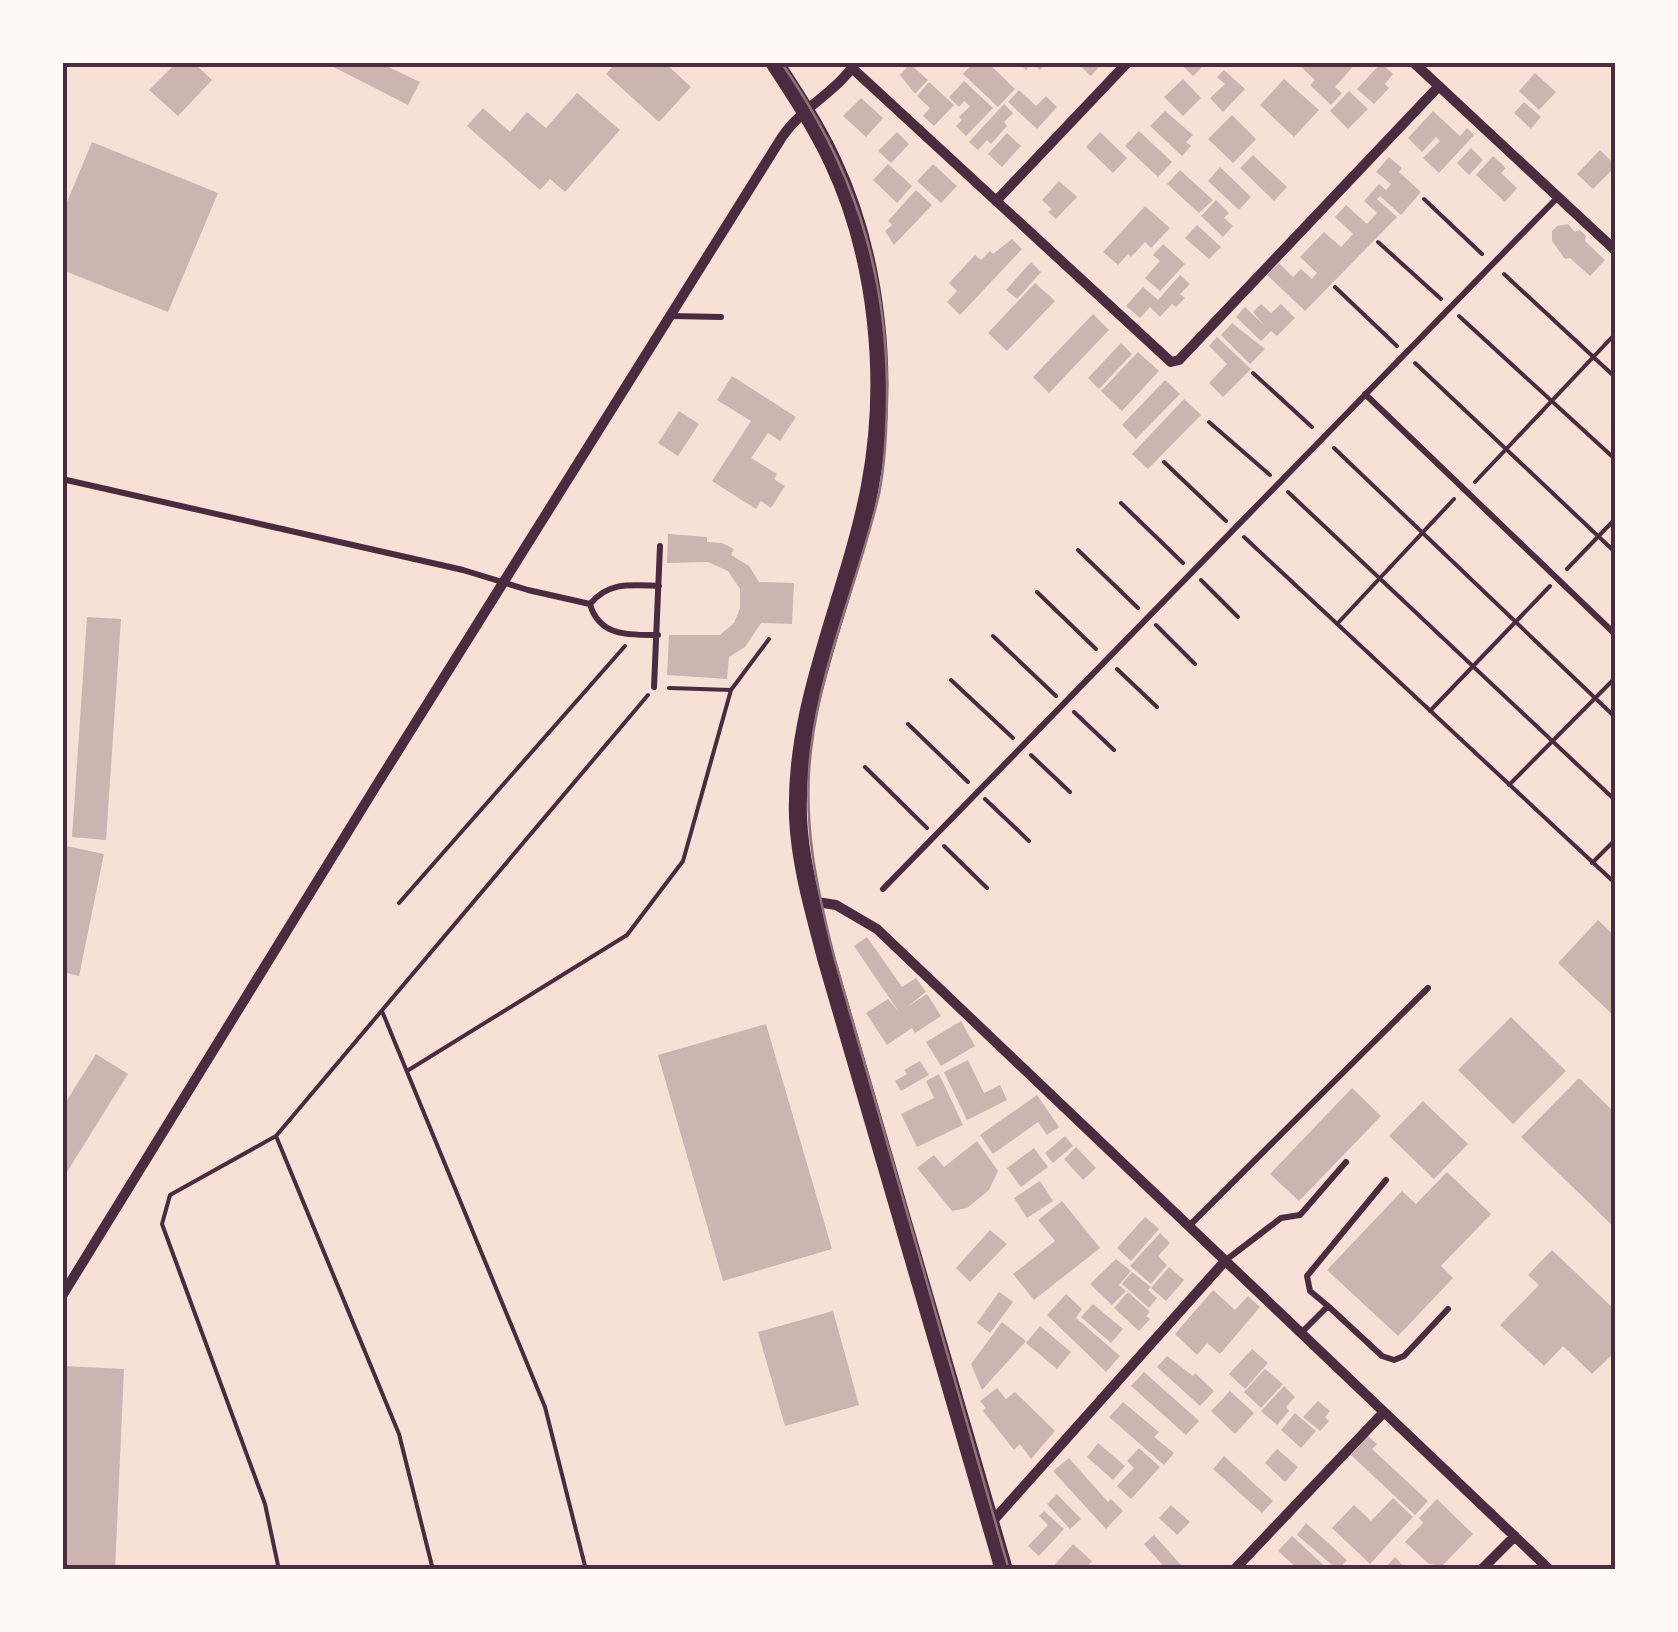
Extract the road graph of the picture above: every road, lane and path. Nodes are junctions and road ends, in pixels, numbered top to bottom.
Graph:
1 (774, 62) edge
2 (1128, 62) edge
3 (1413, 62) edge
4 (854, 66) edge
5 (1439, 86) junction
6 (805, 109) junction
7 (1558, 197) junction
8 (1424, 198) dead end
9 (996, 201) junction
10 (1378, 242) dead end
11 (1616, 251) edge
12 (1492, 263) junction
13 (1335, 287) dead end
14 (1450, 307) junction
15 (672, 316) junction
16 (722, 317) dead end
17 (1616, 333) edge
18 (1405, 353) junction
19 (1592, 358) junction
20 (1253, 373) dead end
21 (1616, 378) edge
22 (1365, 394) junction
23 (1551, 401) junction
24 (1209, 422) dead end
25 (1323, 437) junction
26 (1506, 449) junction
27 (1616, 460) edge
28 (1164, 462) dead end
29 (62, 479) edge
30 (1278, 483) junction
31 (1466, 492) junction
32 (1122, 504) dead end
33 (1616, 518) edge
34 (1234, 528) junction
35 (1423, 532) junction
36 (1598, 536) junction
37 (660, 546) dead end
38 (1616, 553) edge
39 (1192, 572) junction
40 (1380, 577) junction
41 (1557, 579) junction
42 (504, 583) junction
43 (660, 586) junction
44 (590, 604) junction
45 (1238, 617) dead end
46 (1516, 622) junction
47 (1337, 624) junction
48 (658, 634) junction
49 (635, 635) junction
50 (1616, 635) edge
51 (768, 640) dead end
52 (1474, 666) junction
53 (1616, 677) edge
54 (654, 688) junction
55 (731, 690) junction
56 (1595, 698) junction
57 (1430, 711) junction
58 (1616, 718) edge
59 (1553, 741) junction
60 (1509, 785) junction
61 (1616, 801) edge
62 (1616, 839) edge
63 (1592, 862) junction
64 (1616, 884) edge
65 (883, 888) dead end
66 (811, 901) junction
67 (399, 903) dead end
68 (1428, 988) dead end
69 (382, 1011) junction
70 (406, 1072) junction
71 (276, 1136) junction
72 (1346, 1162) dead end
73 (1386, 1180) dead end
74 (1188, 1227) junction
75 (1225, 1262) junction
76 (62, 1296) edge
77 (1328, 1306) junction
78 (1448, 1309) dead end
79 (1300, 1334) junction
80 (1383, 1412) junction
81 (991, 1523) junction
82 (1514, 1536) junction
83 (279, 1570) edge
84 (433, 1570) edge
85 (586, 1570) edge
86 (1004, 1570) edge
87 (1234, 1570) edge
88 (1481, 1570) edge
89 (1550, 1570) edge

1 - 6 main road
2 - 9 street
3 - 5 street
4 - 6 street
4 - 9 street
5 - 7 street
5 - 9 street
6 - 15 street
6 - 66 main road
7 - 11 street
7 - 12 lane
8 - 12 path
10 - 14 path
12 - 14 lane
12 - 19 path
13 - 18 path
14 - 18 lane
14 - 23 path
15 - 16 lane
15 - 42 street
17 - 19 path
18 - 22 lane
18 - 26 path
19 - 21 path
19 - 23 path
20 - 25 path
22 - 25 lane
22 - 31 lane
23 - 26 path
23 - 27 path
24 - 30 path
25 - 30 lane
25 - 35 path
26 - 31 path
26 - 36 path
28 - 34 path
29 - 42 lane
30 - 34 lane
30 - 40 path
31 - 35 path
31 - 41 lane
32 - 39 path
33 - 36 path
34 - 39 lane
34 - 47 path
35 - 40 path
35 - 46 path
36 - 38 path
36 - 41 path
37 - 43 lane
39 - 45 path
39 - 65 lane
40 - 47 path
40 - 52 path
41 - 46 path
41 - 50 lane
42 - 44 lane
42 - 76 street
43 - 44 lane
43 - 48 lane
44 - 49 lane
46 - 52 path
46 - 56 path
47 - 57 path
48 - 49 lane
48 - 54 lane
49 - 67 path
51 - 55 path
52 - 57 path
52 - 59 path
53 - 56 path
54 - 55 path
54 - 69 path
55 - 70 path
56 - 58 path
56 - 59 path
57 - 60 path
59 - 60 path
59 - 61 path
60 - 63 path
62 - 63 path
63 - 64 path
66 - 74 street
66 - 81 main road
68 - 74 lane
69 - 70 path
69 - 71 path
70 - 85 path
71 - 83 path
71 - 84 path
72 - 75 lane
73 - 77 lane
74 - 75 street
75 - 79 street
75 - 81 street
77 - 78 lane
77 - 79 lane
79 - 80 street
80 - 82 street
80 - 87 street
81 - 86 main road
82 - 88 street
82 - 89 street

